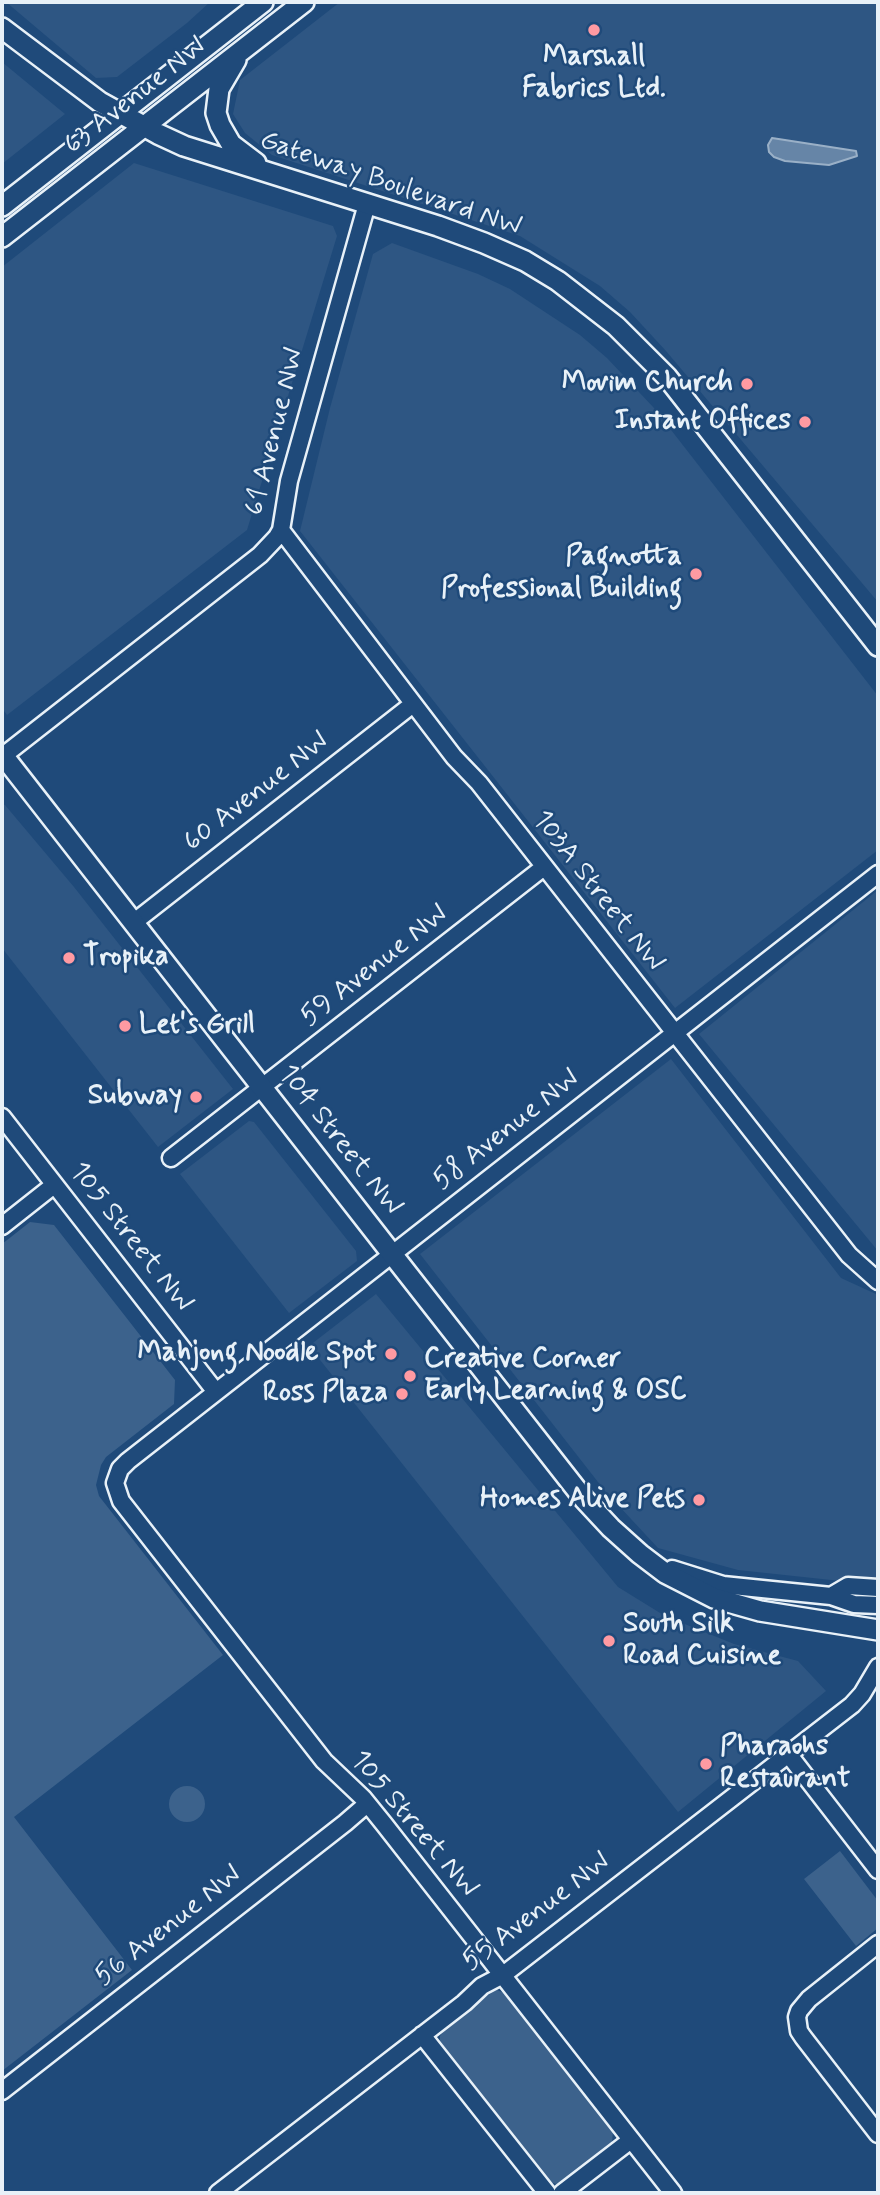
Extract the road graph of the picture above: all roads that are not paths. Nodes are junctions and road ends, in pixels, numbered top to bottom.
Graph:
1 (263, 2) edge
2 (304, 2) edge
3 (2, 28) edge
4 (241, 51) junction
5 (120, 114) junction
6 (143, 127) junction
7 (268, 172) junction
8 (367, 204) junction
9 (2, 206) edge
10 (2, 237) edge
11 (281, 530) junction
12 (878, 646) edge
13 (413, 704) junction
14 (2, 756) edge
15 (544, 867) junction
16 (878, 874) edge
17 (133, 923) junction
18 (674, 1033) junction
19 (262, 1088) junction
20 (2, 1117) edge
21 (171, 1158) dead end
22 (54, 1185) junction
23 (2, 1226) edge
24 (392, 1254) junction
25 (878, 1280) edge
26 (216, 1392) junction
27 (115, 1490) joint
28 (645, 1558) junction
29 (878, 1588) edge
30 (831, 1596) junction
31 (878, 1605) edge
32 (878, 1630) edge
33 (878, 1667) edge
34 (789, 1755) junction
35 (367, 1804) junction
36 (878, 1870) edge
37 (878, 1944) edge
38 (503, 1975) junction
39 (422, 2035) junction
40 (2, 2091) edge
41 (878, 2134) edge
42 (631, 2140) junction
43 (218, 2193) edge
44 (547, 2193) edge
45 (562, 2193) edge
46 (673, 2193) edge

1 - 5 main road, 63 Avenue NW
2 - 4 main road, 63 Avenue NW
3 - 5 main road, Gateway Boulevard NW
4 - 6 main road, 63 Avenue NW
4 - 7 main road
5 - 6 main road, Gateway Boulevard NW
5 - 9 main road, 63 Avenue NW
6 - 7 main road, Gateway Boulevard NW
6 - 10 main road, 63 Avenue NW
7 - 8 main road, Gateway Boulevard NW
8 - 11 street, 61 Avenue NW
8 - 12 main road, Gateway Boulevard NW
11 - 13 street, 103A Street NW
11 - 14 street, 61 Avenue NW
13 - 15 street, 103A Street NW
13 - 17 street, 60 Avenue NW
14 - 17 main road, 104 Street NW
15 - 18 street, 103A Street NW
15 - 19 street, 59 Avenue NW
16 - 18 street, 58 Avenue NW
17 - 19 main road, 104 Street NW
18 - 24 street, 58 Avenue NW
18 - 25 street, 103A Street NW
19 - 21 street, 59 Avenue NW
19 - 24 main road, 104 Street NW
20 - 22 street, 105 Street NW
22 - 23 street
22 - 26 street, 105 Street NW
24 - 26 street, 58 Avenue NW
24 - 28 main road, 104 Street NW
26 - 27 street, 58 Avenue NW
27 - 35 street, 105 Street NW
28 - 30 street
28 - 32 main road, 104 Street NW
29 - 30 street
30 - 31 street
33 - 34 street, 55 Avenue NW
34 - 36 street
34 - 38 street, 55 Avenue NW
35 - 38 street, 105 Street NW
35 - 40 street, 56 Avenue NW
37 - 41 street
38 - 39 street, 55 Avenue NW
38 - 42 street, 105 Street NW
39 - 43 street, 55 Avenue NW
39 - 44 street
42 - 45 street
42 - 46 street, 105 Street NW

